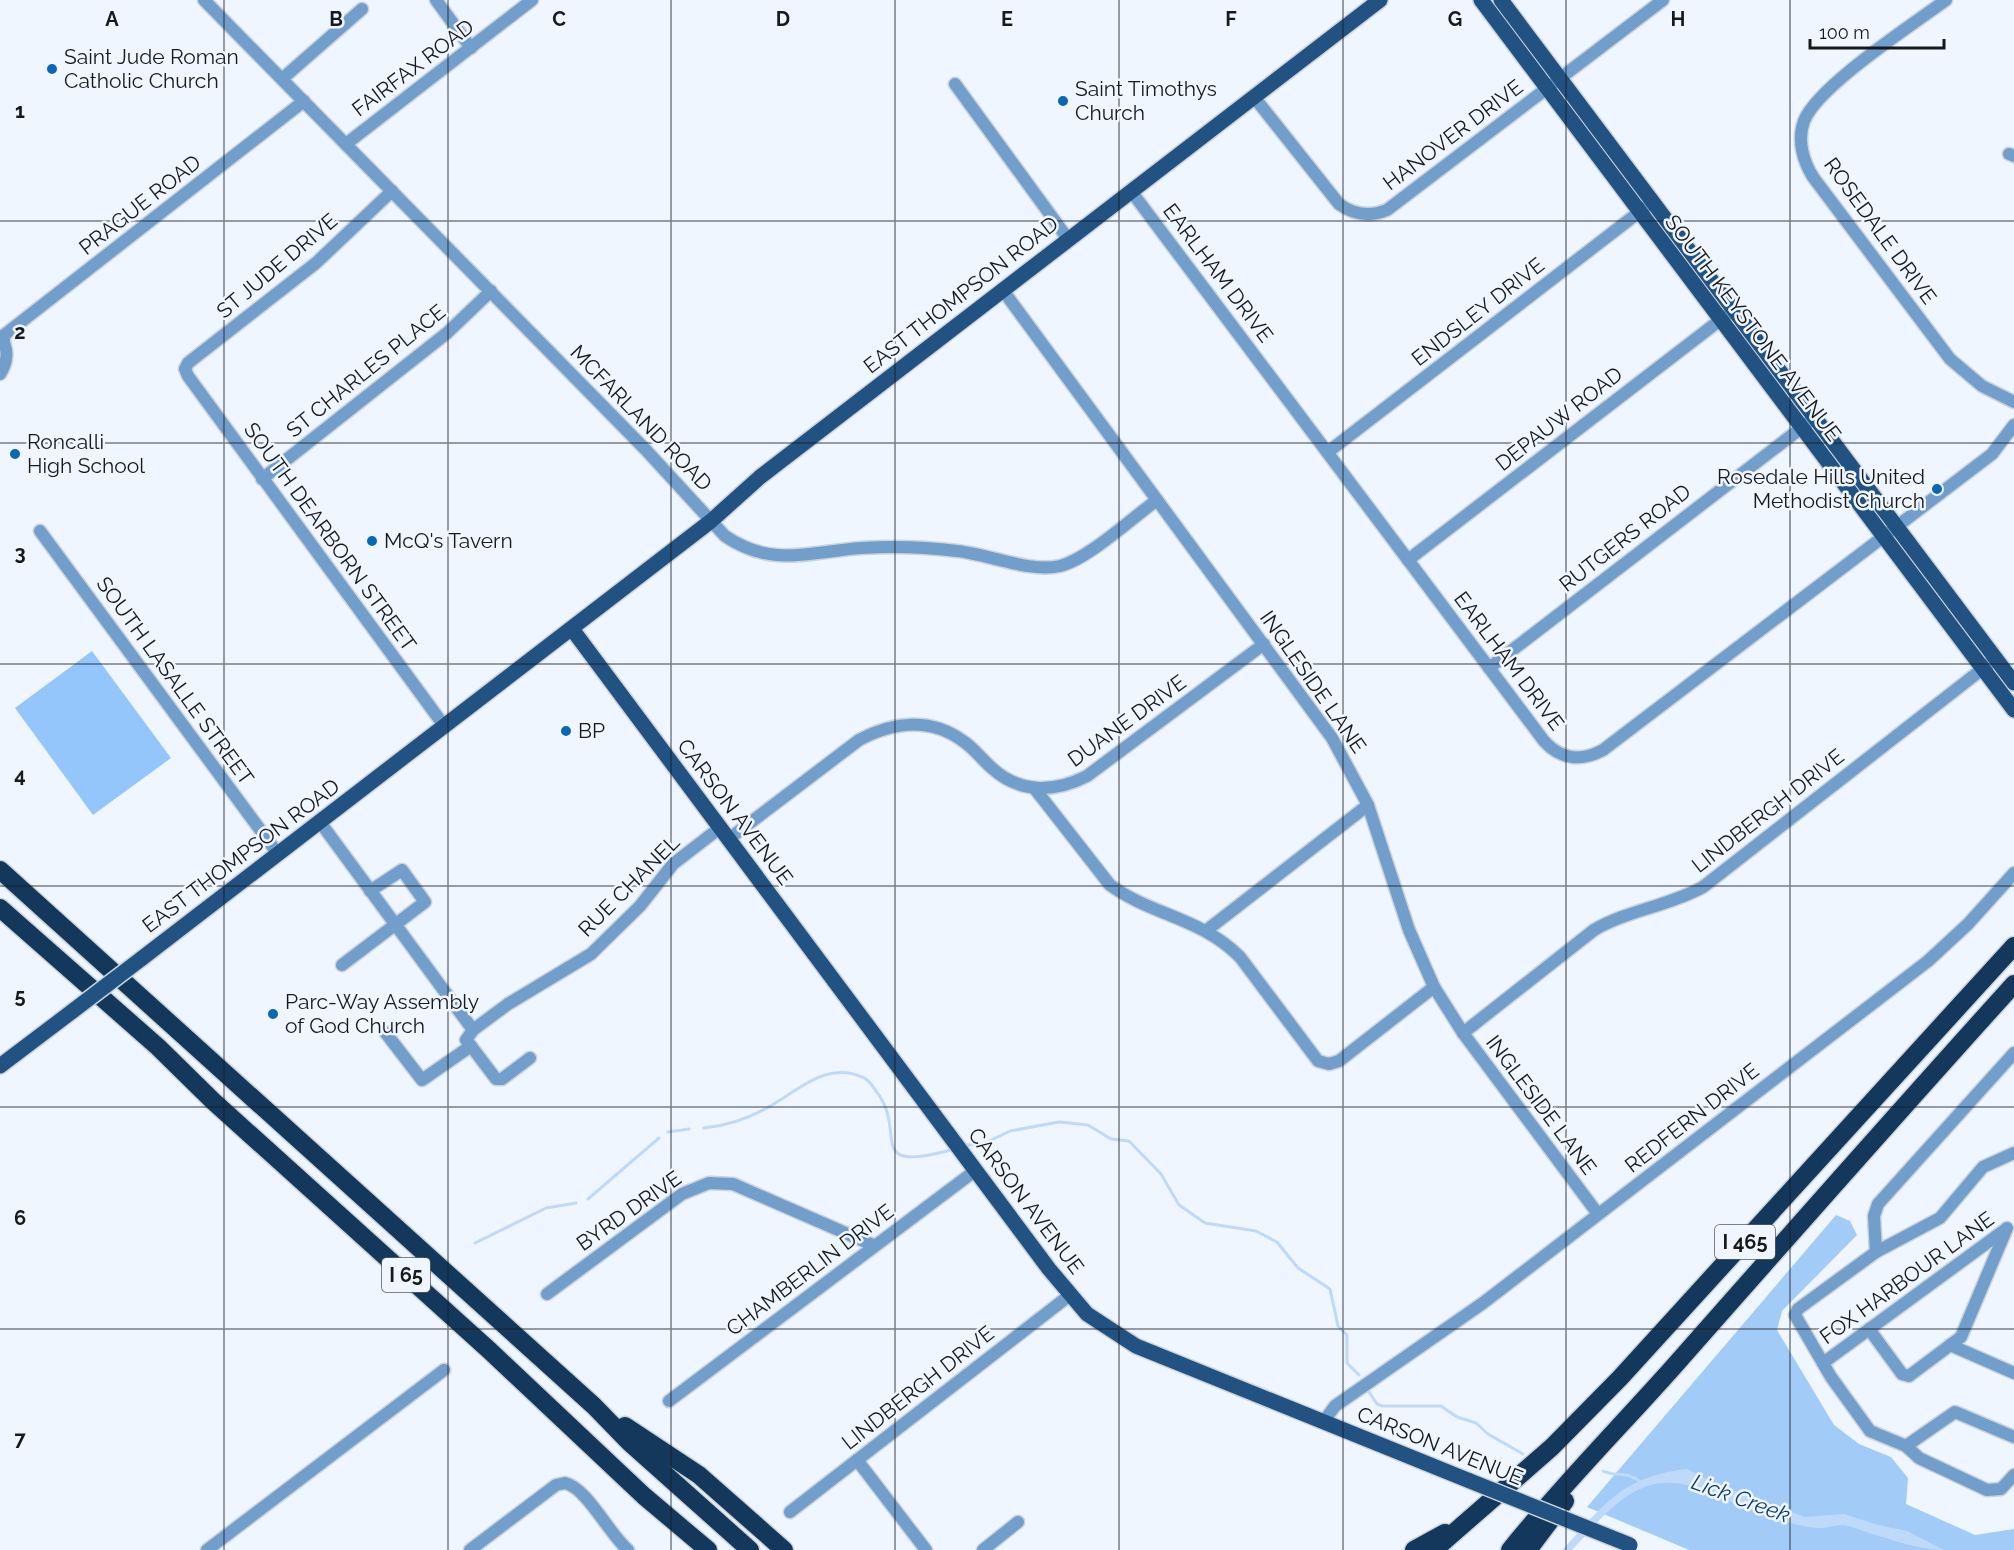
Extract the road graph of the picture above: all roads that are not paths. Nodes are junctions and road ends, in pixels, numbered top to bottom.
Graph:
1 (204, 0) edge
2 (436, 0) edge
3 (532, 0) edge
4 (1380, 0) edge
5 (1481, 0) edge
6 (1501, 0) edge
7 (1663, 0) edge
8 (1946, 0) edge
9 (362, 9) dead end
10 (471, 48) junction
11 (1560, 78) junction
12 (282, 80) junction
13 (955, 84) dead end
14 (1547, 88) junction
15 (1254, 97) junction
16 (303, 101) junction
17 (346, 144) junction
18 (393, 190) junction
19 (1131, 191) junction
20 (1653, 202) junction
21 (1640, 212) junction
22 (1068, 239) junction
23 (1002, 290) junction
24 (491, 291) junction
25 (1734, 309) junction
26 (1720, 320) junction
27 (2, 338) edge
28 (185, 369) joint
29 (0, 374) edge
30 (2014, 402) edge
31 (1814, 418) junction
32 (2014, 425) edge
33 (1802, 427) junction
34 (1328, 452) junction
35 (262, 478) junction
36 (1158, 500) junction
37 (711, 521) junction
38 (1896, 525) junction
39 (40, 531) dead end
40 (1882, 535) junction
41 (1408, 560) junction
42 (572, 629) junction
43 (1264, 644) junction
44 (1995, 659) junction
45 (1489, 668) junction
46 (1983, 669) junction
47 (2014, 683) edge
48 (2014, 710) edge
49 (445, 727) junction
50 (1035, 789) junction
51 (1368, 805) junction
52 (320, 822) junction
53 (725, 833) junction
54 (278, 854) junction
55 (0, 870) edge
56 (2014, 873) edge
57 (370, 891) junction
58 (0, 908) edge
59 (396, 926) junction
60 (1207, 930) junction
61 (2014, 946) edge
62 (342, 966) dead end
63 (2014, 984) edge
64 (1434, 987) junction
65 (473, 1030) junction
66 (385, 1032) dead end
67 (1463, 1033) junction
68 (471, 1046) junction
69 (2014, 1053) edge
70 (530, 1059) dead end
71 (0, 1066) edge
72 (2014, 1153) edge
73 (976, 1170) junction
74 (1598, 1215) junction
75 (2011, 1226) edge
76 (873, 1245) junction
77 (1876, 1252) junction
78 (547, 1294) dead end
79 (1070, 1294) junction
80 (1869, 1329) junction
81 (1950, 1345) junction
82 (2014, 1358) edge
83 (1823, 1364) junction
84 (444, 1370) dead end
85 (2011, 1372) edge
86 (669, 1401) dead end
87 (594, 1406) junction
88 (1636, 1408) junction
89 (1324, 1421) junction
90 (2014, 1437) edge
91 (655, 1446) junction
92 (1906, 1446) junction
93 (857, 1460) junction
94 (2014, 1475) edge
95 (644, 1496) junction
96 (790, 1512) dead end
97 (1018, 1522) dead end
98 (1463, 1525) junction
99 (1636, 1548) edge
100 (207, 1550) edge
101 (470, 1550) edge
102 (628, 1550) edge
103 (693, 1550) edge
104 (708, 1550) edge
105 (750, 1550) edge
106 (768, 1550) edge
107 (784, 1550) edge
108 (926, 1550) edge
109 (983, 1550) edge
110 (1414, 1550) edge
111 (1434, 1550) edge
112 (1510, 1550) edge
113 (1528, 1550) edge

1 - 12 street, MCFARLAND ROAD
2 - 10 street
3 - 10 street, FAIRFAX ROAD
4 - 15 main road, EAST THOMPSON ROAD
5 - 14 main road, SOUTH KEYSTONE AVENUE
6 - 11 main road, SOUTH KEYSTONE AVENUE
7 - 11 street, HANOVER DRIVE
8 - 30 street, ROSEDALE DRIVE
9 - 12 street
10 - 17 street, FAIRFAX ROAD
11 - 14 street, HANOVER DRIVE
11 - 20 main road, SOUTH KEYSTONE AVENUE
12 - 16 street, MCFARLAND ROAD
13 - 22 street
14 - 15 street, HANOVER DRIVE
14 - 21 main road, SOUTH KEYSTONE AVENUE
15 - 19 main road, EAST THOMPSON ROAD
16 - 17 street, MCFARLAND ROAD
16 - 27 street, PRAGUE ROAD
17 - 18 street, MCFARLAND ROAD
18 - 24 street, MCFARLAND ROAD
18 - 28 street, ST JUDE DRIVE
19 - 22 main road, EAST THOMPSON ROAD
19 - 34 street, EARLHAM DRIVE
20 - 21 street, ENDSLEY DRIVE
20 - 25 main road, SOUTH KEYSTONE AVENUE
21 - 26 main road, SOUTH KEYSTONE AVENUE
21 - 34 street, ENDSLEY DRIVE
22 - 23 main road, EAST THOMPSON ROAD
23 - 36 street, INGLESIDE LANE
23 - 37 main road, EAST THOMPSON ROAD
24 - 35 street, ST CHARLES PLACE
24 - 37 street, MCFARLAND ROAD
25 - 26 street, DEPAUW ROAD
25 - 31 main road, SOUTH KEYSTONE AVENUE
26 - 33 main road, SOUTH KEYSTONE AVENUE
26 - 41 street, DEPAUW ROAD
27 - 29 street, PRAGUE ROAD
28 - 35 street, SOUTH DEARBORN STREET
31 - 33 street, RUTGERS ROAD
31 - 38 main road, SOUTH KEYSTONE AVENUE
32 - 38 street, EARLHAM DRIVE
33 - 40 main road, SOUTH KEYSTONE AVENUE
33 - 45 street, RUTGERS ROAD
34 - 41 street, EARLHAM DRIVE
35 - 49 street, SOUTH DEARBORN STREET
36 - 37 street, MCFARLAND ROAD
36 - 43 street, INGLESIDE LANE
37 - 42 main road, EAST THOMPSON ROAD
38 - 40 street, EARLHAM DRIVE
38 - 44 main road, SOUTH KEYSTONE AVENUE
39 - 54 street, SOUTH LASALLE STREET
40 - 45 street, EARLHAM DRIVE
40 - 46 main road, SOUTH KEYSTONE AVENUE
41 - 45 street, EARLHAM DRIVE
42 - 49 main road, EAST THOMPSON ROAD
42 - 53 main road, CARSON AVENUE
43 - 50 street, DUANE DRIVE
43 - 51 street, INGLESIDE LANE
44 - 46 street, LINDBERGH DRIVE
44 - 47 main road, SOUTH KEYSTONE AVENUE
46 - 48 main road, SOUTH KEYSTONE AVENUE
46 - 67 street, LINDBERGH DRIVE
49 - 52 main road, EAST THOMPSON ROAD
50 - 53 street, DUANE DRIVE
50 - 60 street
51 - 60 street
51 - 64 street, INGLESIDE LANE
52 - 54 main road, EAST THOMPSON ROAD
52 - 57 street
53 - 65 street, RUE CHANEL
53 - 73 main road, CARSON AVENUE
54 - 71 main road, EAST THOMPSON ROAD, bridge
55 - 87 highway, I 65
56 - 74 street, REDFERN DRIVE
57 - 59 street
57 - 59 street
58 - 95 highway, I 65
59 - 62 street
59 - 65 street
60 - 64 street
61 - 98 highway, I 465
63 - 88 highway, I 465
64 - 67 street, INGLESIDE LANE
65 - 68 street
66 - 68 street
67 - 74 street, INGLESIDE LANE
68 - 70 street
69 - 77 street
72 - 77 street
73 - 76 street, CHAMBERLIN DRIVE
73 - 79 main road, CARSON AVENUE
74 - 89 street, REDFERN DRIVE
75 - 80 street, FOX HARBOUR LANE
75 - 81 street
76 - 78 street, BYRD DRIVE
76 - 86 street, CHAMBERLIN DRIVE
77 - 83 street
79 - 89 main road, CARSON AVENUE
79 - 93 street, LINDBERGH DRIVE
80 - 81 street
80 - 83 street, FOX HARBOUR LANE
81 - 85 street
82 - 85 street
83 - 92 street
84 - 100 street
87 - 91 highway
87 - 105 highway, I 65
88 - 112 highway, I 465
88 - 113 highway
89 - 99 main road, CARSON AVENUE, bridge
90 - 92 street
91 - 106 highway
91 - 107 highway
92 - 94 street
93 - 96 street, LINDBERGH DRIVE
93 - 108 street
95 - 103 highway
95 - 104 highway, I 65
97 - 109 street
98 - 110 highway
98 - 111 highway, I 465
101 - 102 street

